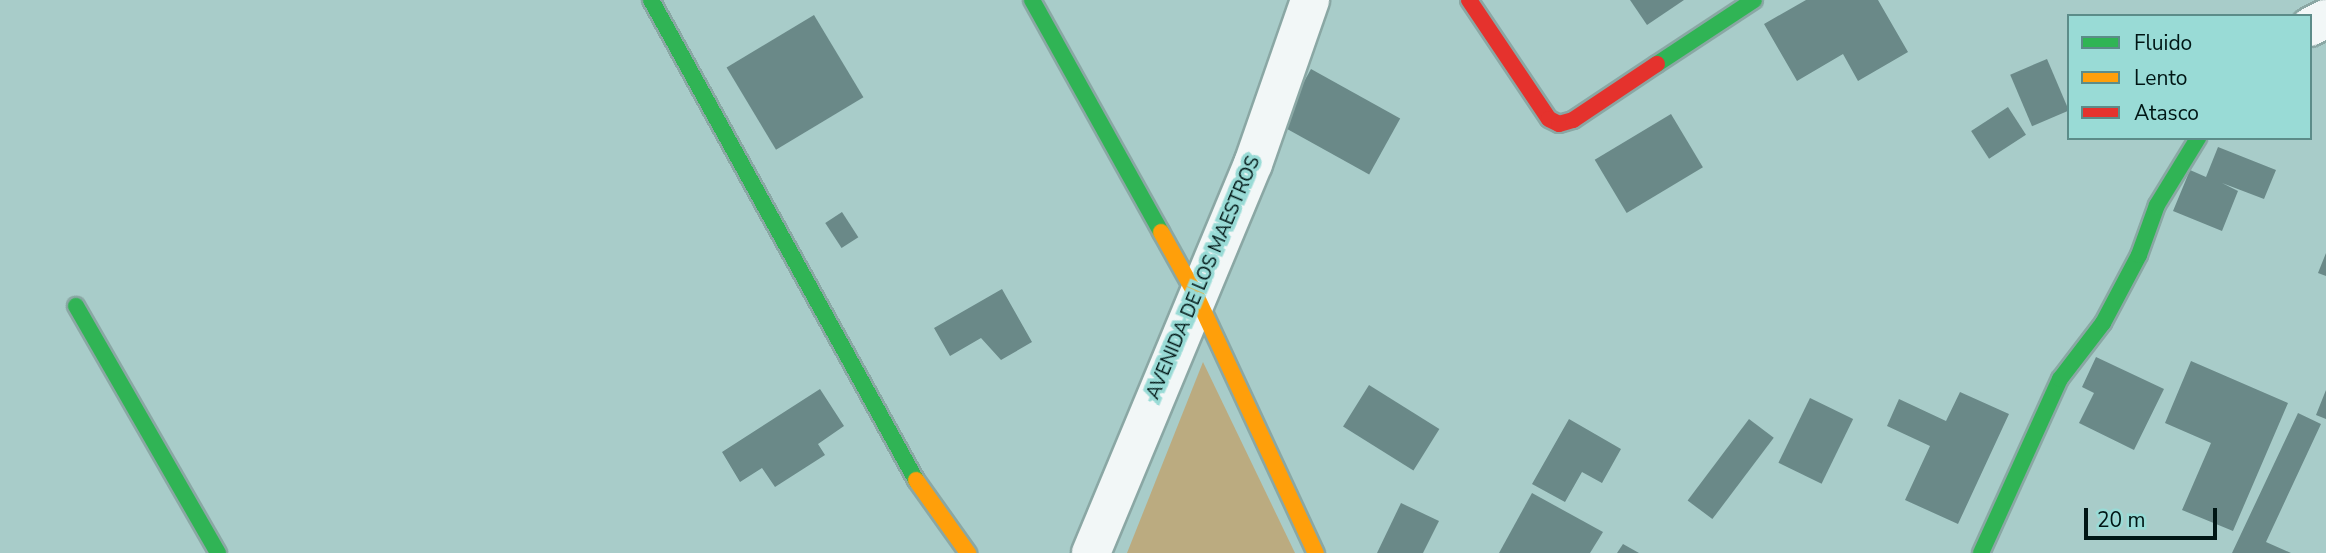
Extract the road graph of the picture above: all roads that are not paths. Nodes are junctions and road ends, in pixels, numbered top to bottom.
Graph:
1 (651, 0) edge
2 (1032, 0) edge
3 (1469, 0) edge
4 (1754, 0) edge
5 (1305, 3) edge
6 (2197, 140) edge
7 (1196, 295) junction
8 (76, 306) dead end
9 (218, 553) edge
10 (968, 553) edge
11 (1091, 553) edge
12 (1316, 553) edge
13 (1981, 553) edge

1 - 10 street
2 - 7 street
3 - 4 street
5 - 7 street, AVENIDA DE LOS MAESTROS
6 - 13 street
7 - 11 street, AVENIDA DE LOS MAESTROS
7 - 12 street
8 - 9 street

